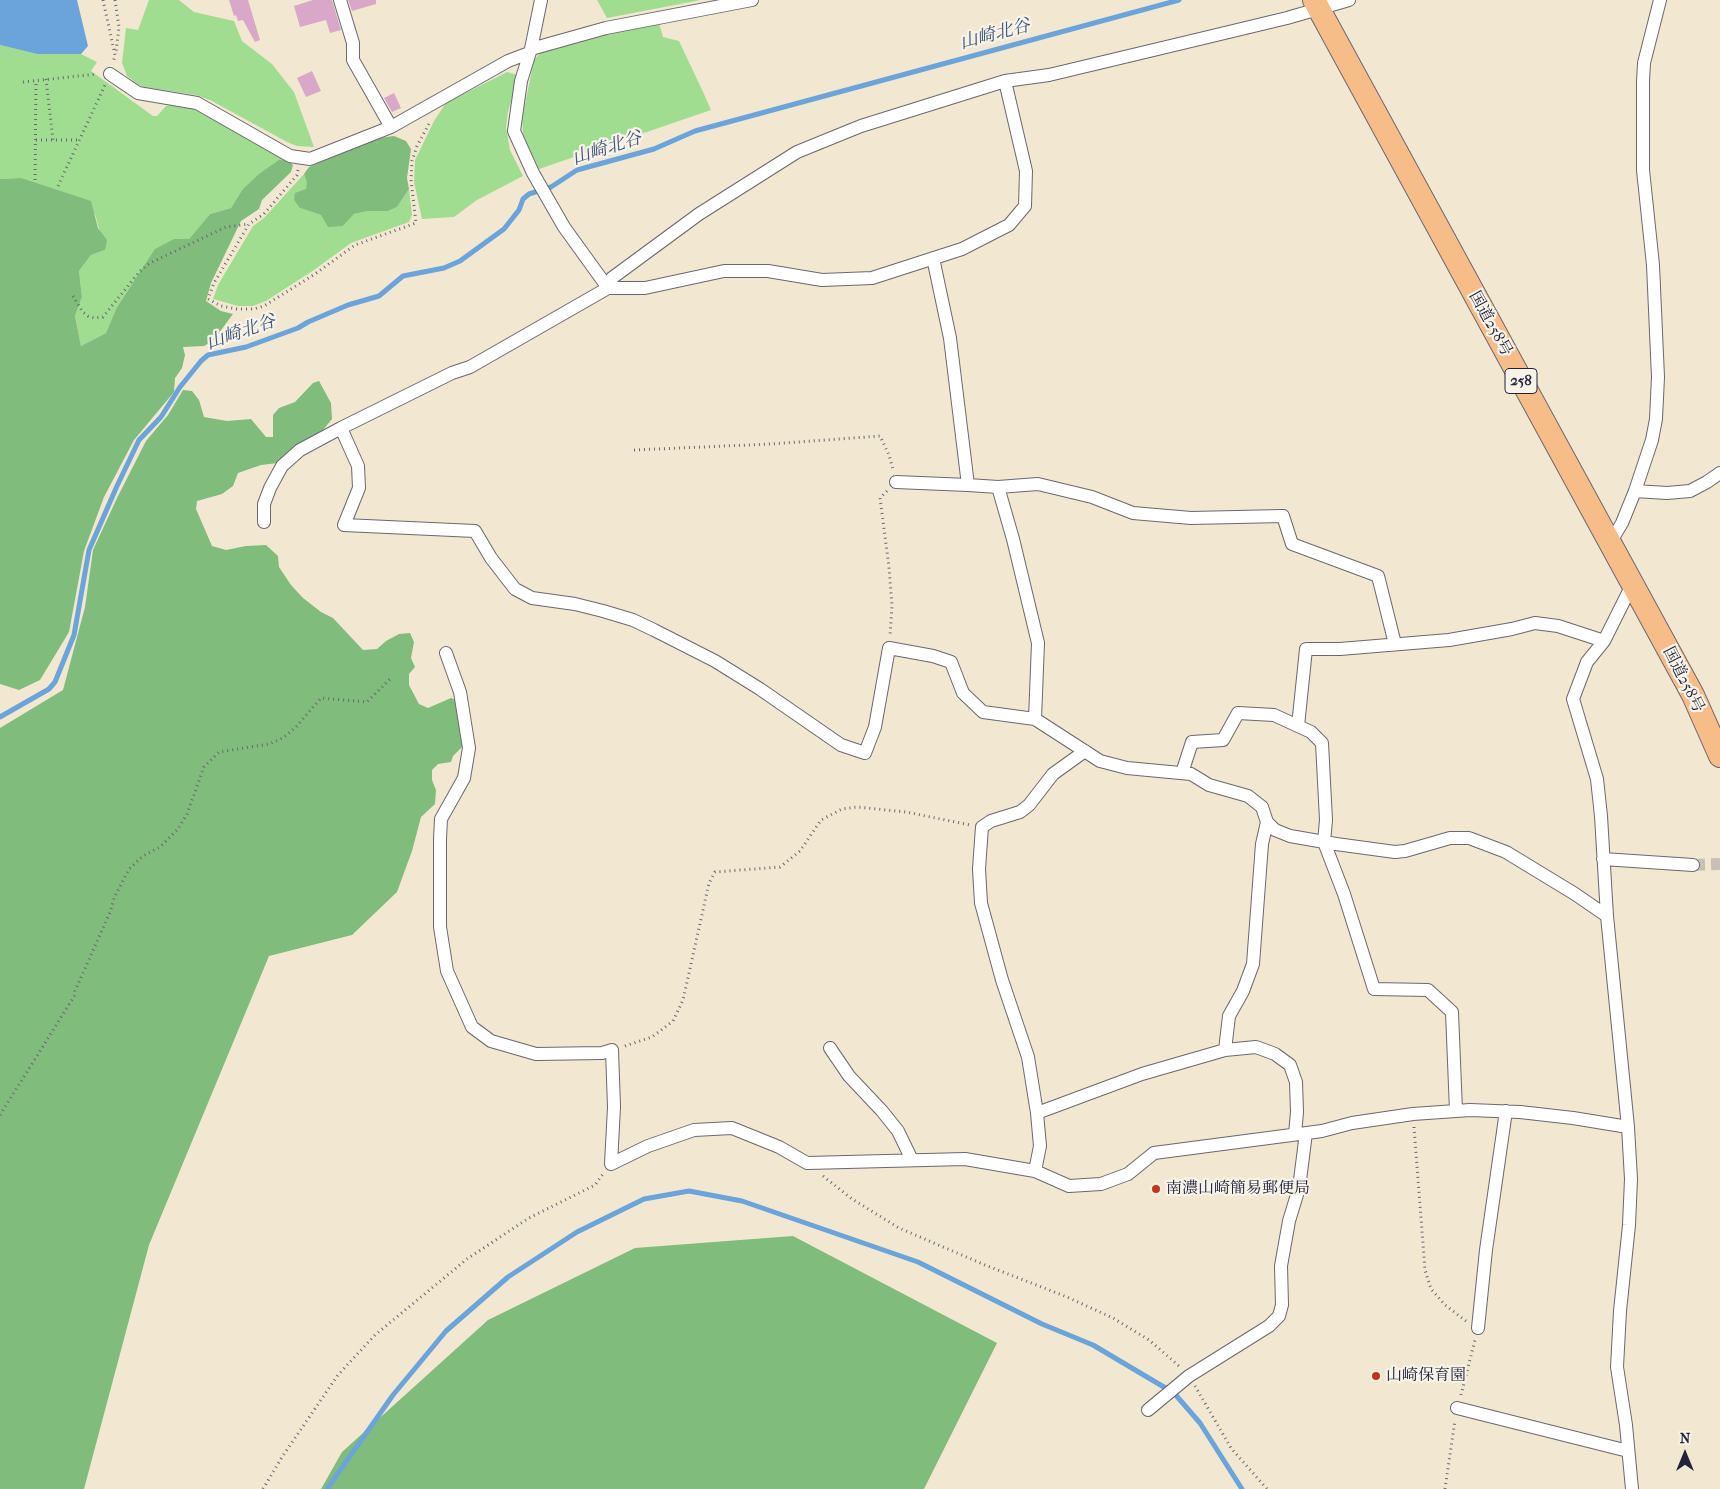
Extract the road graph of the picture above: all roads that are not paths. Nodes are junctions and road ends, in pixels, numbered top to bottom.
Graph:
1 (340, 0) edge
2 (541, 0) edge
3 (752, 0) edge
4 (1349, 0) edge
5 (1660, 0) edge
6 (1316, 4) edge
7 (530, 51) junction
8 (110, 74) road end
9 (1005, 81) junction
10 (391, 127) junction
11 (933, 258) junction
12 (608, 288) junction
13 (341, 428) junction
14 (1720, 474) edge
15 (896, 482) road end
16 (968, 485) junction
17 (998, 487) junction
18 (1635, 491) junction
19 (264, 522) dead end
20 (1610, 543) junction
21 (1632, 586) junction
22 (1604, 641) junction
23 (1395, 644) junction
24 (446, 653) dead end
25 (1035, 719) junction
26 (1298, 726) junction
27 (1085, 751) junction
28 (1720, 756) edge
29 (1182, 773) junction
30 (1267, 822) junction
31 (1324, 842) junction
32 (1603, 859) junction
33 (1693, 865) tunnel mouth
34 (1607, 916) junction
35 (830, 1048) dead end
36 (1225, 1050) junction
37 (1456, 1111) junction
38 (1506, 1111) junction
39 (1037, 1114) junction
40 (1628, 1127) junction
41 (1300, 1134) junction
42 (912, 1160) junction
43 (1035, 1171) junction
44 (1478, 1328) road end
45 (1457, 1408) road end
46 (1148, 1410) dead end
47 (1628, 1451) junction
48 (1632, 1489) edge

1 - 10 street
2 - 7 street
3 - 7 street
4 - 6 street
5 - 18 street
6 - 9 street
6 - 20 highway, 国道258号 / 258
7 - 10 street
7 - 12 street
8 - 10 street
9 - 11 street
9 - 12 street
11 - 12 street
11 - 16 street
12 - 13 street
13 - 19 street
13 - 25 street
14 - 18 street
15 - 16 street
16 - 17 street
17 - 23 street
17 - 25 street
18 - 20 street
20 - 21 highway, 国道258号 / 258
21 - 22 street
21 - 28 highway, 国道258号 / 258
22 - 23 street
22 - 32 street
23 - 26 street
24 - 42 street
25 - 27 street
26 - 29 street
26 - 31 street
27 - 29 street
27 - 39 street
29 - 30 street
30 - 31 street
30 - 36 street
31 - 34 street
31 - 37 street
32 - 33 street
32 - 34 street
34 - 40 street
35 - 42 street
36 - 39 street
36 - 41 street
37 - 38 street
37 - 41 street
38 - 40 street
38 - 44 street
39 - 43 street
40 - 47 street
41 - 43 street
41 - 46 street
42 - 43 street
45 - 47 street
47 - 48 street

